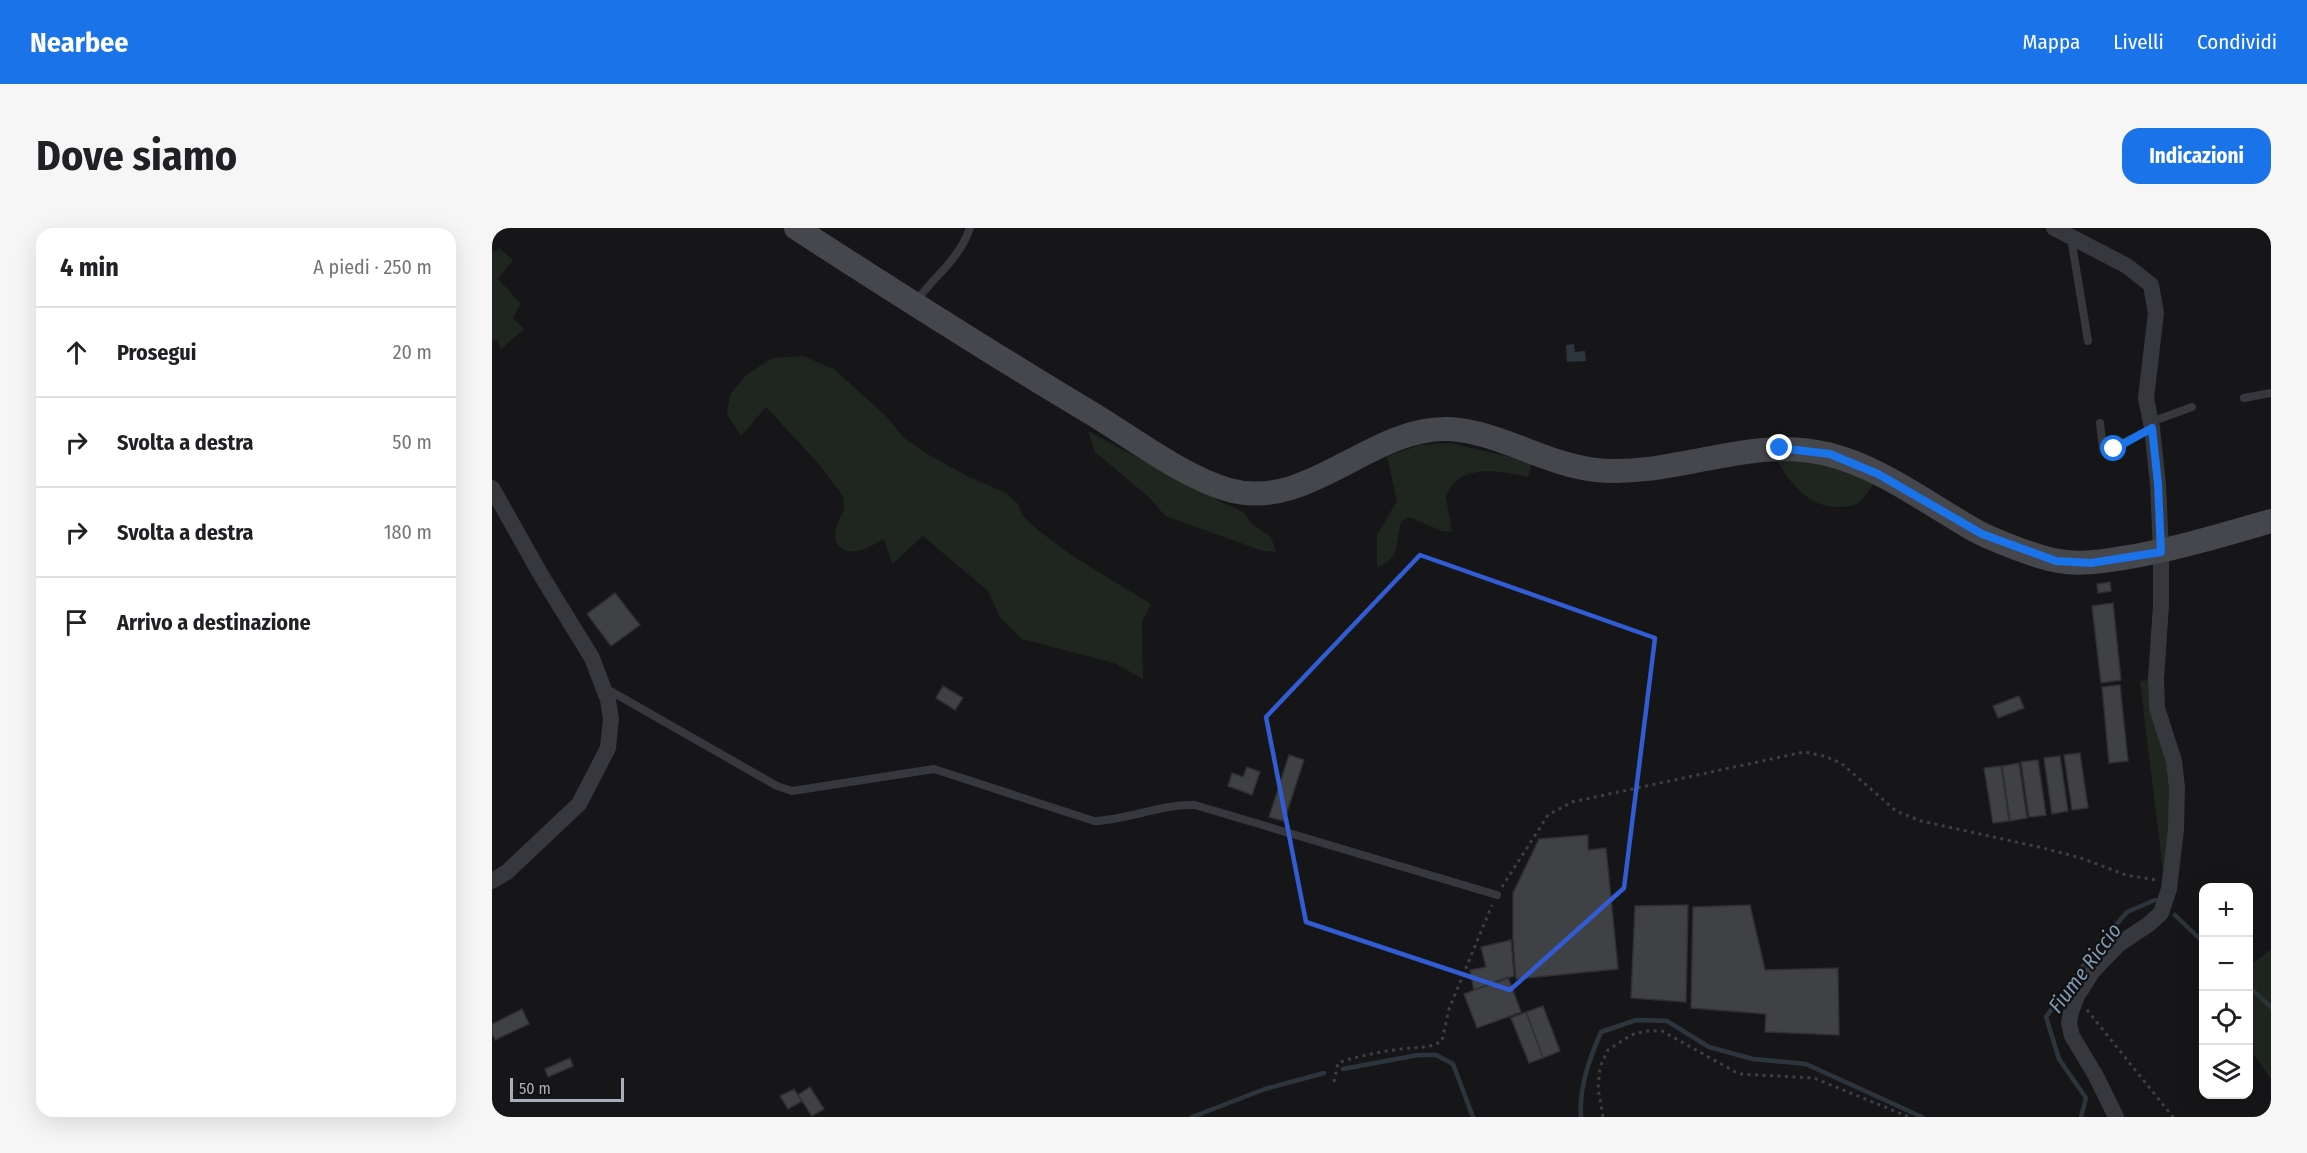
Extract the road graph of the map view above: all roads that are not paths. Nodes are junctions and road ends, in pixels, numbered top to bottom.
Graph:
1 (796, 228) edge
2 (970, 228) edge
3 (2054, 228) edge
4 (2071, 237) junction
5 (914, 304) junction
6 (2088, 341) dead end
7 (2271, 393) edge
8 (2244, 398) dead end
9 (2192, 407) dead end
10 (2100, 423) dead end
11 (2151, 425) junction
12 (492, 488) edge
13 (2271, 521) edge
14 (2161, 552) junction
15 (604, 688) junction
16 (492, 881) edge
17 (1497, 895) road end
18 (2116, 1117) edge

1 - 5 street
2 - 5 lane
3 - 4 street
4 - 6 lane
4 - 11 street
5 - 14 street
7 - 8 lane
9 - 11 lane
10 - 11 lane
11 - 14 street
12 - 15 street
13 - 14 street
14 - 18 street
15 - 16 street
15 - 17 lane

